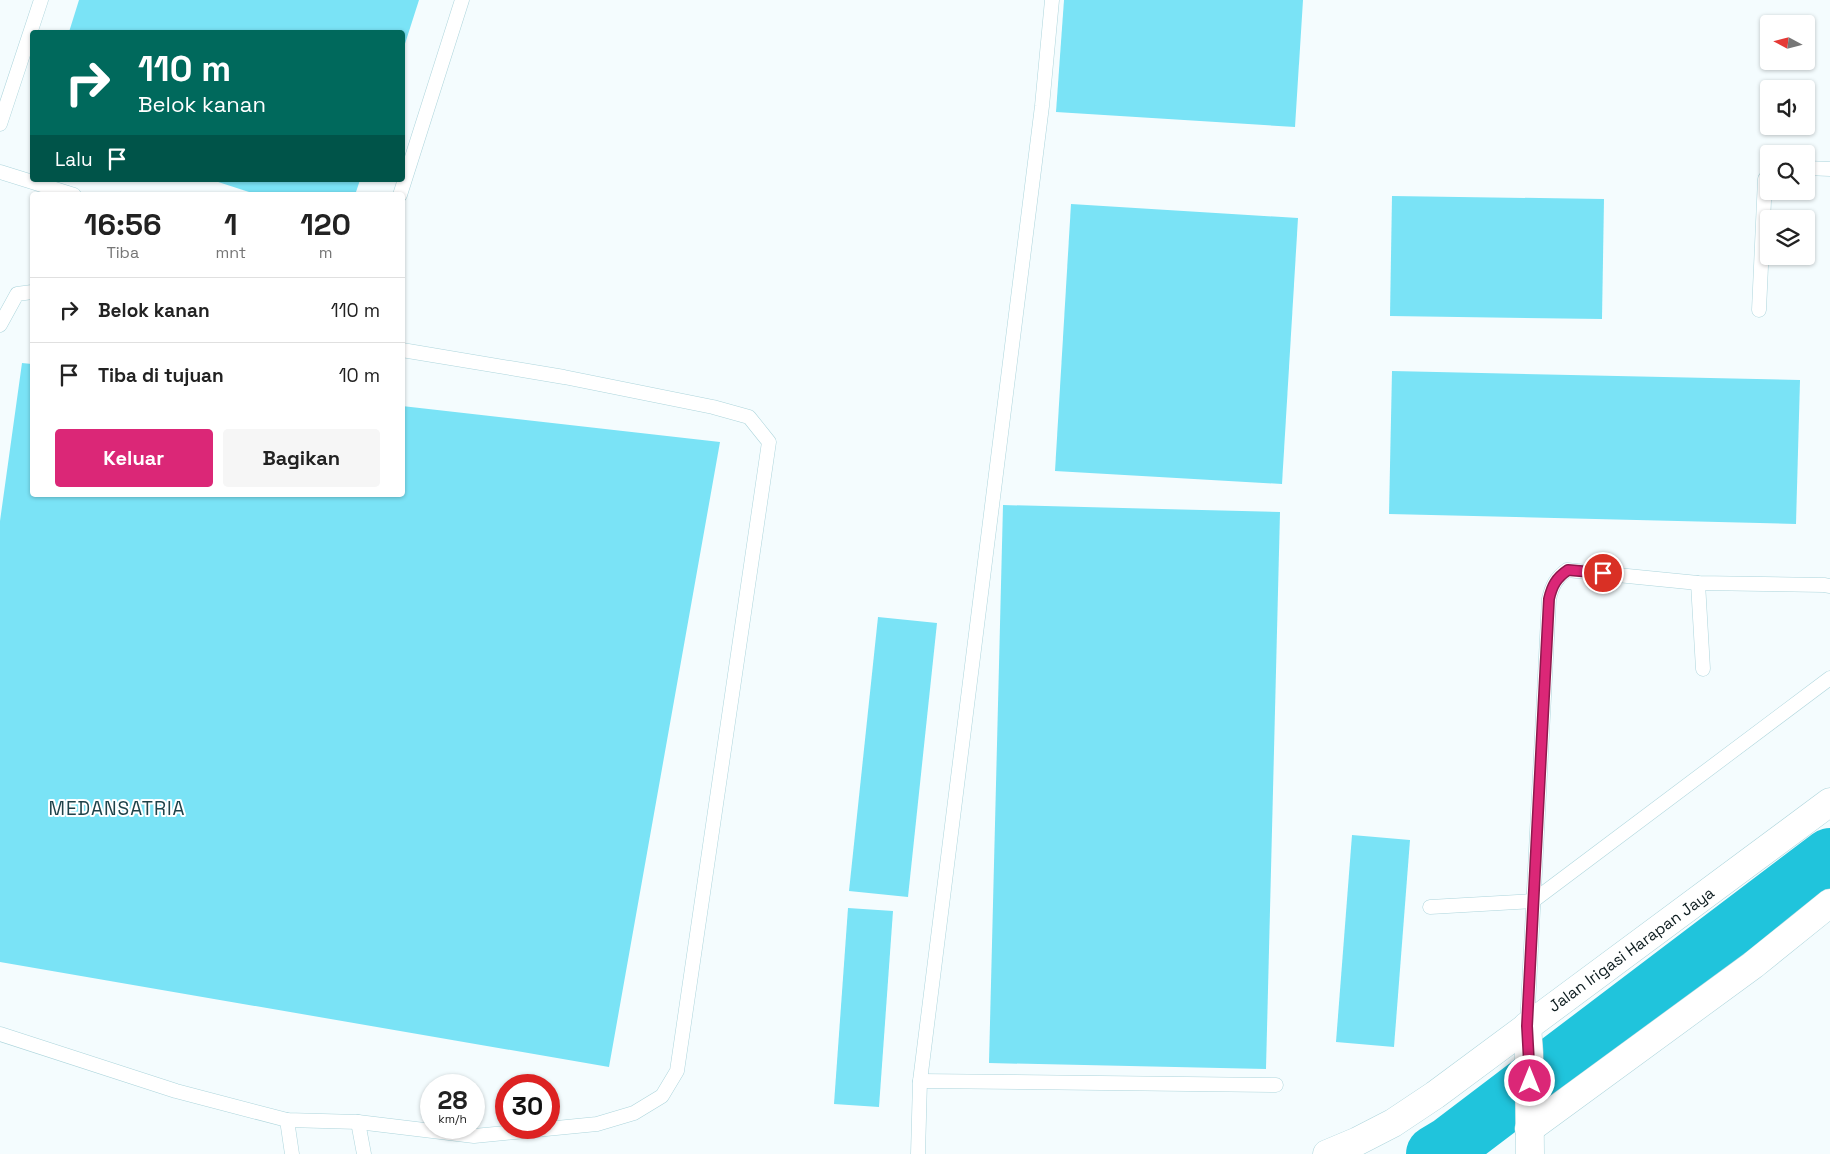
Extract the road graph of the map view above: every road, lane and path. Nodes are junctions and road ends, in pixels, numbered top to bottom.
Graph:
1 (41, 0) edge
2 (462, 0) edge
3 (1052, 0) edge
4 (31, 30) edge
5 (30, 33) edge
6 (0, 124) edge
7 (1815, 168) edge
8 (1830, 169) edge
9 (0, 172) edge
10 (405, 179) edge
11 (30, 181) edge
12 (32, 182) edge
13 (64, 192) edge
14 (1765, 200) edge
15 (30, 292) edge
16 (1760, 310) dead end
17 (0, 325) edge
18 (405, 350) edge
19 (1698, 583) junction
20 (1830, 586) edge
21 (1703, 669) dead end
22 (1830, 678) edge
23 (1830, 802) edge
24 (1533, 901) junction
25 (1830, 903) edge
26 (1430, 907) dead end
27 (1527, 1026) junction
28 (0, 1034) edge
29 (920, 1081) junction
30 (1276, 1085) dead end
31 (287, 1120) junction
32 (358, 1122) junction
33 (1529, 1142) edge
34 (292, 1154) edge
35 (364, 1154) edge
36 (918, 1154) edge
37 (1327, 1154) edge

1 - 4 lane
2 - 10 lane
3 - 29 lane
5 - 6 lane
7 - 8 lane
9 - 11 lane
12 - 13 lane
14 - 16 lane
15 - 17 lane
18 - 32 lane
19 - 20 lane
19 - 21 lane
19 - 24 lane
22 - 24 lane
23 - 27 street, Jalan Irigasi Harapan Jaya
24 - 26 lane
24 - 27 lane
25 - 33 street
27 - 33 street
27 - 37 street, Jalan Irigasi Harapan Jaya
28 - 31 lane
29 - 30 lane
29 - 36 lane
31 - 32 lane
31 - 34 lane
32 - 35 lane

